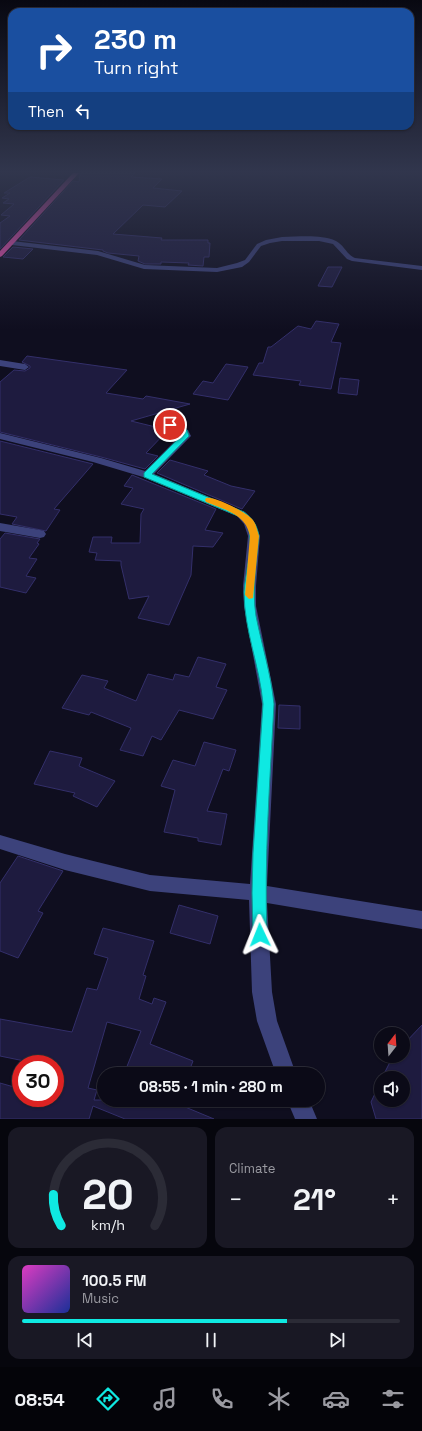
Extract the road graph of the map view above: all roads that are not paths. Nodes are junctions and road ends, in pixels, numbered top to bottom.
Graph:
1 (29, 225) edge
2 (12, 243) junction
3 (0, 255) edge
4 (422, 268) edge
5 (0, 363) edge
6 (25, 367) dead end
7 (160, 422) dead end
8 (0, 436) edge
9 (147, 475) junction
10 (0, 527) edge
11 (40, 534) dead end
12 (0, 842) edge
13 (258, 893) junction
14 (422, 920) edge
15 (283, 1067) edge
16 (301, 1107) edge
17 (306, 1119) edge

1 - 2 highway
2 - 3 highway
2 - 4 street
5 - 6 street
7 - 9 street
8 - 9 street
9 - 13 street
10 - 11 street
12 - 13 street
13 - 14 street
13 - 15 street
16 - 17 street

